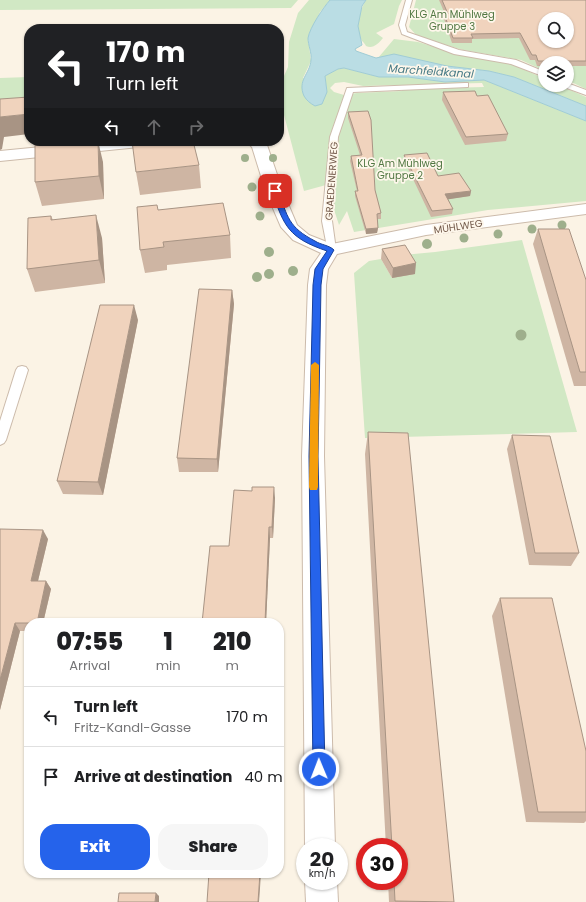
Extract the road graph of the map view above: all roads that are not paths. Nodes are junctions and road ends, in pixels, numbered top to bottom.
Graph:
1 (409, 0) edge
2 (538, 72) edge
3 (465, 85) dead end
4 (574, 88) edge
5 (586, 93) edge
6 (99, 146) edge
7 (259, 146) edge
8 (0, 156) edge
9 (586, 209) edge
10 (331, 250) junction
11 (22, 370) dead end
12 (0, 440) edge
13 (320, 838) edge
14 (321, 890) edge
15 (322, 902) edge

1 - 2 lane
3 - 10 lane, GRAEDENERWEG
4 - 5 lane
6 - 8 street
7 - 10 street
9 - 10 street, MÜHLWEG
10 - 13 street
11 - 12 lane
14 - 15 street

